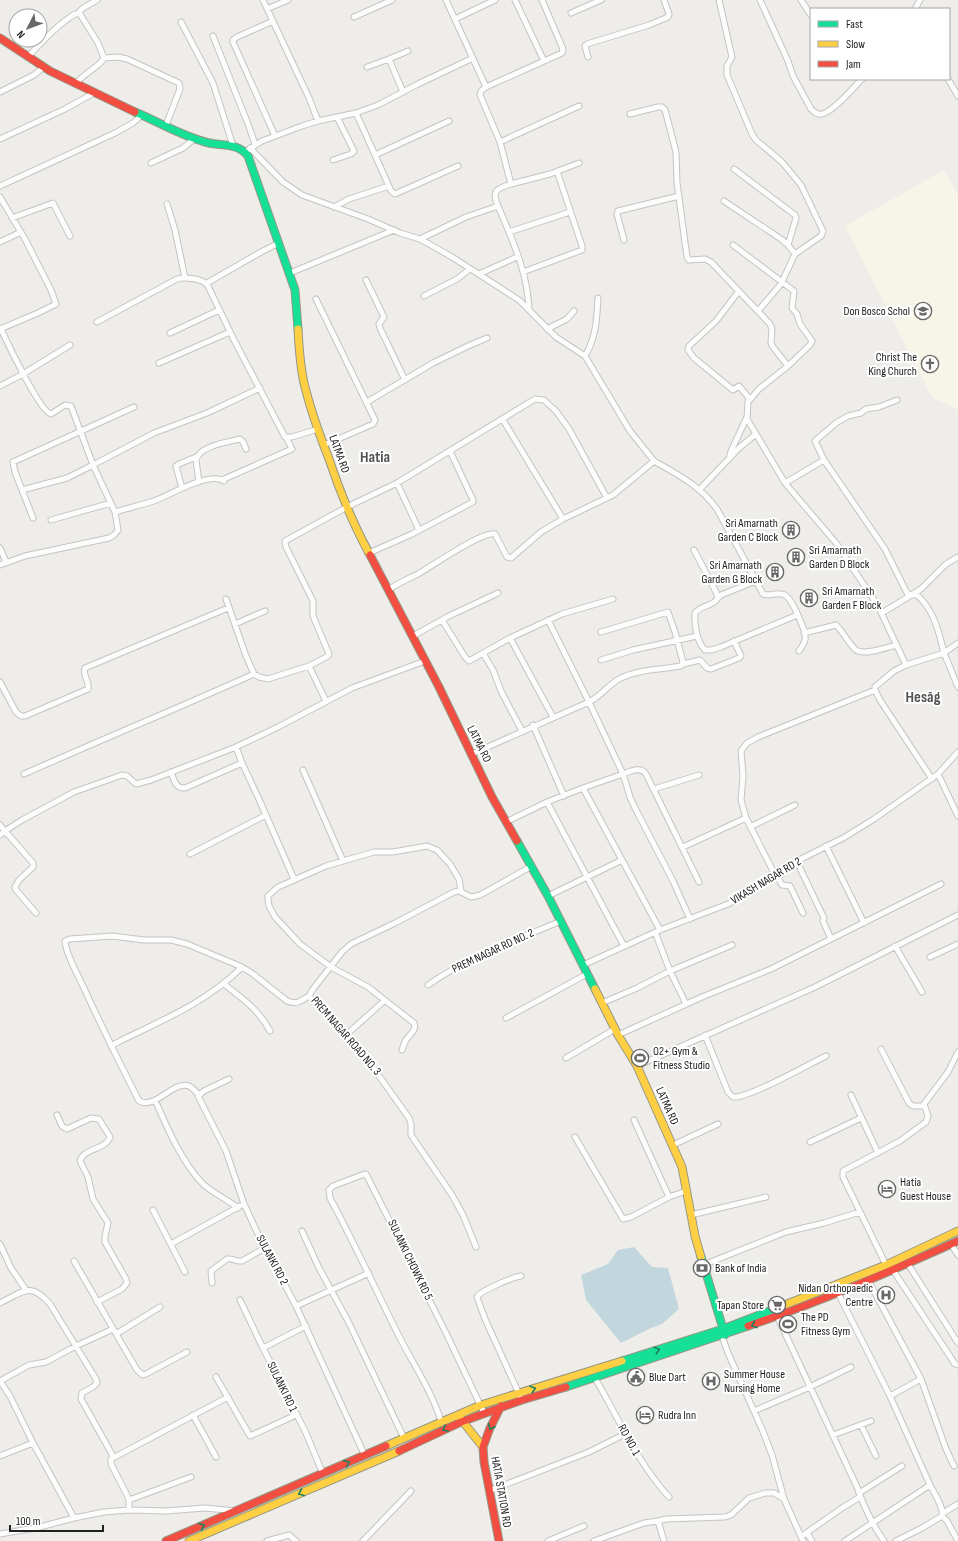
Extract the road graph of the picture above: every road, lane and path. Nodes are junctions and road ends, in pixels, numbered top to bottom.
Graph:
1 (97, 0) edge
2 (263, 0) edge
3 (288, 0) edge
4 (392, 0) edge
5 (446, 0) edge
6 (495, 0) edge
7 (515, 0) edge
8 (542, 0) edge
9 (599, 0) edge
10 (664, 0) edge
11 (719, 0) edge
12 (760, 0) edge
13 (801, 0) edge
14 (267, 8) junction
15 (78, 13) junction
16 (571, 13) dead end
17 (810, 14) edge
18 (354, 17) dead end
19 (455, 19) junction
20 (273, 21) junction
21 (181, 22) dead end
22 (212, 36) dead end
23 (0, 38) edge
24 (408, 51) dead end
25 (28, 57) junction
26 (588, 57) dead end
27 (104, 58) junction
28 (473, 58) junction
29 (389, 59) junction
30 (544, 61) junction
31 (44, 67) junction
32 (367, 67) dead end
33 (861, 80) edge
34 (949, 80) edge
35 (76, 84) junction
36 (486, 87) junction
37 (0, 92) edge
38 (403, 92) junction
39 (94, 93) junction
40 (958, 96) edge
41 (579, 106) dead end
42 (356, 113) junction
43 (630, 114) dead end
44 (142, 115) junction
45 (337, 117) junction
46 (318, 121) junction
47 (449, 121) dead end
48 (166, 125) junction
49 (275, 136) junction
50 (0, 139) edge
51 (194, 139) junction
52 (500, 142) junction
53 (255, 144) junction
54 (233, 146) junction
55 (248, 150) junction
56 (375, 155) junction
57 (333, 160) dead end
58 (151, 163) dead end
59 (579, 163) dead end
60 (458, 166) dead end
61 (734, 169) dead end
62 (557, 171) junction
63 (511, 184) junction
64 (0, 186) edge
65 (388, 186) junction
66 (679, 196) junction
67 (0, 197) edge
68 (724, 201) dead end
69 (167, 204) dead end
70 (498, 206) junction
71 (334, 207) junction
72 (570, 212) junction
73 (12, 218) junction
74 (394, 230) junction
75 (21, 232) junction
76 (509, 232) junction
77 (70, 236) dead end
78 (420, 239) junction
79 (624, 240) dead end
80 (0, 242) edge
81 (279, 244) junction
82 (733, 245) dead end
83 (788, 245) junction
84 (795, 254) junction
85 (517, 257) junction
86 (470, 269) junction
87 (523, 272) junction
88 (290, 273) junction
89 (479, 274) junction
90 (185, 278) junction
91 (366, 280) dead end
92 (782, 282) junction
93 (207, 283) junction
94 (739, 291) junction
95 (424, 296) dead end
96 (598, 298) dead end
97 (316, 299) dead end
98 (219, 310) junction
99 (529, 310) junction
100 (758, 310) junction
101 (574, 311) dead end
102 (97, 322) dead end
103 (1, 329) edge
104 (546, 329) junction
105 (230, 332) junction
106 (170, 333) dead end
107 (488, 338) dead end
108 (70, 345) dead end
109 (585, 356) junction
110 (159, 363) dead end
111 (788, 366) junction
112 (23, 374) junction
113 (405, 380) junction
114 (0, 386) edge
115 (260, 388) junction
116 (897, 400) dead end
117 (367, 402) junction
118 (748, 402) junction
119 (134, 407) dead end
120 (746, 417) junction
121 (503, 420) junction
122 (318, 429) junction
123 (81, 431) junction
124 (756, 434) junction
125 (286, 437) junction
126 (324, 445) junction
127 (246, 449) dead end
128 (450, 451) junction
129 (733, 456) junction
130 (196, 457) junction
131 (824, 460) junction
132 (654, 461) junction
133 (93, 465) junction
134 (199, 482) junction
135 (397, 482) junction
136 (785, 483) junction
137 (182, 488) junction
138 (700, 489) junction
139 (22, 490) junction
140 (607, 498) junction
141 (111, 503) junction
142 (347, 507) junction
143 (115, 512) junction
144 (33, 518) dead end
145 (564, 519) junction
146 (51, 520) dead end
147 (419, 530) junction
148 (0, 548) edge
149 (694, 550) dead end
150 (369, 553) junction
151 (958, 557) edge
152 (6, 562) junction
153 (0, 565) edge
154 (756, 582) junction
155 (388, 590) junction
156 (498, 593) dead end
157 (911, 595) junction
158 (718, 598) junction
159 (226, 599) dead end
160 (613, 599) dead end
161 (228, 608) junction
162 (265, 611) dead end
163 (882, 613) junction
164 (797, 615) junction
165 (442, 620) junction
166 (548, 620) junction
167 (235, 624) junction
168 (601, 632) dead end
169 (804, 633) junction
170 (413, 636) junction
171 (698, 636) junction
172 (510, 638) junction
173 (678, 641) junction
174 (734, 641) junction
175 (958, 643) edge
176 (897, 645) junction
177 (799, 651) dead end
178 (483, 653) junction
179 (944, 653) junction
180 (601, 660) dead end
181 (424, 661) junction
182 (683, 664) junction
183 (906, 665) junction
184 (309, 666) junction
185 (254, 674) junction
186 (0, 682) edge
187 (958, 687) edge
188 (875, 690) junction
189 (326, 701) junction
190 (589, 702) junction
191 (553, 717) junction
192 (534, 726) junction
193 (522, 731) junction
194 (236, 747) junction
195 (958, 752) edge
196 (472, 754) junction
197 (242, 763) junction
198 (303, 770) dead end
199 (171, 772) junction
200 (24, 774) dead end
201 (623, 774) junction
202 (938, 774) junction
203 (699, 775) dead end
204 (932, 780) junction
205 (583, 788) junction
206 (654, 789) junction
207 (564, 796) junction
208 (547, 802) junction
209 (795, 805) dead end
210 (266, 815) junction
211 (958, 816) edge
212 (746, 818) junction
213 (506, 822) junction
214 (0, 825) edge
215 (750, 827) junction
216 (5, 831) junction
217 (0, 835) edge
218 (826, 846) junction
219 (683, 847) junction
220 (190, 854) dead end
221 (622, 860) junction
222 (343, 861) junction
223 (797, 862) junction
224 (532, 866) junction
225 (781, 871) junction
226 (774, 875) junction
227 (588, 878) junction
228 (294, 879) junction
229 (698, 882) dead end
230 (941, 884) dead end
231 (461, 892) junction
232 (548, 896) junction
233 (36, 913) dead end
234 (803, 913) dead end
235 (958, 915) edge
236 (690, 919) junction
237 (561, 921) junction
238 (864, 923) junction
239 (658, 931) junction
240 (832, 939) junction
241 (958, 944) edge
242 (732, 945) dead end
243 (624, 946) junction
244 (895, 946) junction
245 (930, 956) dead end
246 (583, 965) junction
247 (242, 967) junction
248 (331, 967) junction
249 (670, 971) junction
250 (588, 974) junction
251 (224, 984) junction
252 (428, 985) dead end
253 (922, 992) dead end
254 (309, 996) junction
255 (384, 1001) junction
256 (602, 1003) junction
257 (686, 1004) junction
258 (506, 1018) dead end
259 (270, 1031) dead end
260 (617, 1032) junction
261 (346, 1035) junction
262 (705, 1035) junction
263 (111, 1046) junction
264 (402, 1050) dead end
265 (881, 1050) dead end
266 (958, 1052) edge
267 (826, 1056) dead end
268 (566, 1058) dead end
269 (637, 1066) junction
270 (229, 1079) dead end
271 (198, 1095) junction
272 (851, 1095) dead end
273 (155, 1100) junction
274 (924, 1106) junction
275 (57, 1115) dead end
276 (862, 1118) junction
277 (634, 1120) dead end
278 (718, 1124) dead end
279 (575, 1138) dead end
280 (810, 1142) dead end
281 (672, 1144) junction
282 (878, 1153) junction
283 (686, 1191) junction
284 (669, 1197) junction
285 (766, 1197) dead end
286 (244, 1204) junction
287 (238, 1208) junction
288 (153, 1210) dead end
289 (860, 1212) junction
290 (691, 1215) junction
291 (302, 1231) dead end
292 (958, 1231) edge
293 (955, 1242) edge
294 (0, 1244) edge
295 (171, 1244) junction
296 (265, 1248) junction
297 (476, 1248) dead end
298 (918, 1251) junction
299 (958, 1255) edge
300 (920, 1258) junction
301 (74, 1261) dead end
302 (908, 1264) junction
303 (703, 1265) junction
304 (886, 1265) junction
305 (893, 1270) junction
306 (185, 1272) dead end
307 (369, 1274) junction
308 (521, 1276) dead end
309 (868, 1280) junction
310 (212, 1283) dead end
311 (26, 1290) junction
312 (331, 1291) junction
313 (838, 1293) junction
314 (240, 1300) dead end
315 (97, 1302) junction
316 (0, 1303) edge
317 (296, 1306) junction
318 (160, 1308) dead end
319 (777, 1316) junction
320 (306, 1326) junction
321 (114, 1331) junction
322 (723, 1333) junction
323 (958, 1343) edge
324 (76, 1346) junction
325 (263, 1348) junction
326 (187, 1352) dead end
327 (958, 1365) edge
328 (851, 1367) dead end
329 (216, 1377) dead end
330 (595, 1378) junction
331 (921, 1379) junction
332 (810, 1387) junction
333 (519, 1393) junction
334 (890, 1396) junction
335 (228, 1397) junction
336 (500, 1400) junction
337 (522, 1400) junction
338 (481, 1406) junction
339 (501, 1407) junction
340 (754, 1412) junction
341 (484, 1413) junction
342 (193, 1415) junction
343 (296, 1415) junction
344 (460, 1418) junction
345 (441, 1421) junction
346 (871, 1421) dead end
347 (861, 1425) junction
348 (625, 1434) junction
349 (833, 1436) junction
350 (404, 1438) junction
351 (33, 1443) junction
352 (483, 1447) junction
353 (0, 1456) edge
354 (113, 1456) junction
355 (365, 1456) junction
356 (876, 1456) dead end
357 (216, 1457) dead end
358 (902, 1466) dead end
359 (954, 1466) dead end
360 (323, 1474) junction
361 (191, 1477) dead end
362 (930, 1485) junction
363 (411, 1491) dead end
364 (489, 1491) junction
365 (860, 1495) junction
366 (669, 1497) dead end
367 (784, 1499) junction
368 (129, 1500) junction
369 (958, 1504) edge
370 (129, 1510) junction
371 (237, 1511) junction
372 (942, 1514) junction
373 (74, 1518) junction
374 (658, 1521) junction
375 (872, 1523) junction
376 (584, 1526) dead end
377 (807, 1533) junction
378 (0, 1534) edge
379 (803, 1538) edge
380 (166, 1541) edge
381 (189, 1541) edge
382 (267, 1541) edge
383 (296, 1541) edge
384 (363, 1541) edge
385 (499, 1541) edge
386 (548, 1541) edge
387 (594, 1541) edge
388 (664, 1541) edge
389 (812, 1541) edge
390 (845, 1541) edge
391 (884, 1541) edge
392 (896, 1541) edge
393 (958, 1541) edge

1 - 15 street
2 - 14 street
3 - 14 street
4 - 18 street
5 - 19 street
6 - 19 street
7 - 30 street
8 - 30 street
9 - 16 street
10 - 26 street
11 - 84 street
12 - 33 street
13 - 17 street
14 - 20 street
15 - 25 street
15 - 27 street
19 - 28 street
20 - 46 street
20 - 49 street
21 - 54 street
22 - 53 street
23 - 25 street
24 - 29 street
25 - 31 street
27 - 35 street
27 - 48 street
28 - 36 street
28 - 38 street
29 - 32 street
29 - 38 street
30 - 36 street
31 - 35 street
31 - 37 street
34 - 40 street
35 - 39 street
36 - 52 street
38 - 42 street
39 - 44 street
39 - 50 street
41 - 52 street
42 - 45 street
42 - 56 street
43 - 66 street
44 - 48 street
44 - 64 street
45 - 46 street
45 - 57 street
46 - 49 street
47 - 56 street
48 - 51 street
49 - 53 street
51 - 54 street
51 - 58 street
52 - 63 street
53 - 55 street
54 - 55 street
55 - 71 street
55 - 81 street, LATMA RD
56 - 65 street
59 - 62 street
60 - 65 street
61 - 83 street
62 - 63 street
62 - 72 street
63 - 70 street
65 - 71 street
66 - 79 street
66 - 94 street
67 - 73 street
68 - 83 street
69 - 90 street
70 - 76 street
70 - 78 street
71 - 74 street
72 - 76 street
72 - 87 street
73 - 75 street
73 - 77 street
74 - 78 street
74 - 88 street
75 - 80 street
75 - 103 street
76 - 85 street
78 - 86 street
81 - 88 street, LATMA RD
81 - 93 street
82 - 92 street
83 - 84 street
84 - 92 street
85 - 87 street
85 - 89 street
86 - 89 street
86 - 95 street
87 - 99 street
88 - 122 street, LATMA RD
89 - 99 street
90 - 93 street
90 - 102 street
91 - 113 street
92 - 100 street
92 - 111 street
93 - 98 street
94 - 100 street
94 - 118 street
96 - 109 street
97 - 117 street
98 - 105 street
98 - 106 street
99 - 104 street
100 - 111 street
101 - 104 street
103 - 112 street
104 - 109 street
105 - 110 street
105 - 115 street
107 - 113 street
108 - 112 street
109 - 132 street
111 - 118 street
112 - 114 street
112 - 123 street
113 - 117 street
115 - 125 street
115 - 133 street
116 - 131 street
117 - 126 street
118 - 120 street
119 - 123 street
120 - 124 street
120 - 129 street
121 - 128 street
121 - 140 street
121 - 145 street
122 - 125 street
122 - 126 street, LATMA RD
123 - 133 street
123 - 139 street
124 - 129 street
124 - 136 street
125 - 134 street
126 - 142 street, LATMA RD
127 - 130 street
128 - 135 street
128 - 147 street
129 - 138 street
130 - 134 street
130 - 137 street
131 - 136 street
131 - 157 street
132 - 138 street
132 - 140 street
133 - 139 street
133 - 141 street
134 - 137 street
135 - 142 street
135 - 147 street
136 - 163 street
137 - 143 street
138 - 154 street
139 - 144 street
140 - 145 street
141 - 143 street
141 - 146 street
142 - 150 street, LATMA RD
142 - 184 street
143 - 152 street
145 - 155 street
147 - 150 street
148 - 152 street
149 - 158 street
150 - 155 street, LATMA RD
151 - 157 street
152 - 153 street
154 - 158 street
154 - 164 street
155 - 170 street, LATMA RD
156 - 165 street
157 - 163 street
157 - 179 street
158 - 171 street
159 - 161 street
160 - 166 street
161 - 167 street
161 - 186 street
162 - 167 street
163 - 176 street
164 - 169 street
164 - 174 street
165 - 170 street
165 - 178 street
166 - 172 street
166 - 190 street
167 - 185 street
168 - 173 street
169 - 176 street
169 - 177 street
170 - 181 street, LATMA RD
171 - 173 street
171 - 174 street
172 - 178 street
172 - 191 street
173 - 180 street
173 - 182 street
174 - 182 street
175 - 179 street
176 - 183 street
178 - 193 street
179 - 183 street
179 - 187 street
181 - 189 street
181 - 196 street, LATMA RD
182 - 190 street
183 - 188 street
184 - 185 street
184 - 189 street
185 - 200 street
188 - 204 street
188 - 212 street
189 - 194 street
190 - 191 street
190 - 201 street
191 - 192 street
192 - 193 street
192 - 207 street
193 - 196 street
194 - 197 street
194 - 199 street
195 - 202 street, VIKASH NAGAR RD 2
196 - 213 street, LATMA RD
197 - 199 street
197 - 210 street
198 - 222 street
199 - 216 street
201 - 205 street
201 - 206 street
201 - 236 street
202 - 204 street, VIKASH NAGAR RD 2
202 - 211 street
203 - 206 street
204 - 218 street, VIKASH NAGAR RD 2
205 - 207 street
205 - 221 street
206 - 219 street
207 - 208 street
208 - 213 street
208 - 227 street
209 - 215 street
210 - 220 street
210 - 228 street
212 - 215 street
212 - 219 street
213 - 224 street, LATMA RD
214 - 216 street
215 - 226 street
216 - 217 street
216 - 233 street
218 - 223 street, VIKASH NAGAR RD 2
218 - 238 street
219 - 229 street
221 - 227 street
221 - 239 street
222 - 228 street
222 - 231 street
223 - 225 street, VIKASH NAGAR RD 2
223 - 240 street
224 - 231 street, PREM NAGAR ROAD NO. 3
224 - 232 street, LATMA RD
225 - 226 street, VIKASH NAGAR RD 2
225 - 234 street
226 - 236 street, VIKASH NAGAR RD 2
227 - 232 street
227 - 243 street
228 - 248 street
230 - 238 street
231 - 248 street, PREM NAGAR ROAD NO. 3
232 - 237 street, LATMA RD
235 - 244 street
236 - 239 street, VIKASH NAGAR RD 2
237 - 246 street, LATMA RD
237 - 252 street, PREM NAGAR RD NO. 2
238 - 240 street
239 - 243 street, VIKASH NAGAR RD 2
239 - 249 street
240 - 257 street
241 - 245 street
242 - 249 street
243 - 246 street, VIKASH NAGAR RD 2
244 - 253 street
244 - 262 street
246 - 250 street, LATMA RD
247 - 251 street
247 - 254 street
247 - 263 street
248 - 254 street, PREM NAGAR ROAD NO. 3
248 - 255 street
249 - 256 street
249 - 257 street
250 - 256 street, LATMA RD
250 - 258 street
251 - 259 street
251 - 263 street
254 - 261 street, PREM NAGAR ROAD NO. 3
255 - 261 street
255 - 264 street
256 - 260 street, LATMA RD
257 - 260 street
260 - 268 street
260 - 269 street, LATMA RD
261 - 297 street, PREM NAGAR ROAD NO. 3
262 - 267 street
262 - 269 street
263 - 273 street
265 - 274 street
266 - 274 street
269 - 281 street, LATMA RD
270 - 271 street
271 - 273 street
271 - 286 street, SULANKI RD 2
272 - 276 street
273 - 287 street
274 - 282 street
275 - 315 street
276 - 280 street
276 - 282 street
277 - 284 street
278 - 281 street
279 - 284 street
281 - 283 street, LATMA RD
282 - 289 street
283 - 284 street
283 - 290 street, LATMA RD
285 - 290 street
286 - 287 street
286 - 296 street, SULANKI RD 2
287 - 295 street
288 - 295 street
289 - 303 street
289 - 304 street
290 - 303 street, LATMA RD
291 - 312 street
292 - 298 street
293 - 299 street
293 - 300 street
294 - 311 street
295 - 306 street
296 - 310 street
296 - 317 street, SULANKI RD 2
298 - 300 street
298 - 304 street
300 - 302 street
301 - 315 street
302 - 305 street
302 - 323 street
303 - 322 street, LATMA RD
304 - 322 street
305 - 309 street
305 - 327 street
307 - 312 street
307 - 338 street, SULANKI CHOWK RD 5
307 - 345 street
308 - 333 street
309 - 313 street
309 - 331 street
311 - 316 street
311 - 324 street
312 - 317 street
312 - 350 street
313 - 319 street
313 - 334 street
314 - 325 street, SULANKI RD 1
315 - 321 street
317 - 320 street, SULANKI RD 2
318 - 321 street
319 -> 322 street
319 - 332 street
320 - 325 street
320 - 355 street, SULANKI RD 2
321 - 324 street
321 - 326 street
322 - 330 street
333 -> 322 street
322 - 340 street
324 - 351 street
324 - 354 street
325 - 343 street, SULANKI RD 1
328 - 332 street
329 - 335 street
330 - 337 street
330 - 348 street, RD NO. 1
331 - 334 street
331 - 359 street
332 - 340 street
332 - 349 street
333 - 336 street
333 - 337 street
334 - 362 street
335 - 342 street
335 - 343 street
336 - 338 street
336 - 339 street
337 - 339 street
338 - 341 street, SULANKI CHOWK RD 5
338 - 344 street
339 - 341 street
339 -> 352 street
340 - 367 street
341 - 344 street
342 - 354 street
342 - 357 street
343 - 360 street, SULANKI RD 1
344 - 345 street
344 - 352 street
344 -> 381 street
345 - 350 street
346 - 347 street
347 - 349 street
347 - 356 street
348 - 364 street
348 - 366 street, RD NO. 1
349 - 365 street
350 - 355 street
351 - 353 street
351 - 373 street
352 - 364 street, HATIA STATION RD
354 - 368 street
360 -> 355 street
358 - 365 street
360 - 371 street
361 - 368 street
362 - 372 street
362 - 375 street
363 - 384 street
364 - 385 street, HATIA STATION RD
365 - 375 street
365 - 377 street
367 - 374 street
367 - 379 street
368 - 370 street
369 - 372 street
370 - 371 street
370 - 373 street
380 -> 371 street
372 - 392 street
372 - 393 street
373 - 378 street
374 - 387 street
374 - 388 street
375 - 390 street
375 - 391 street
376 - 386 street
377 - 379 street
377 - 389 street
382 - 383 street

